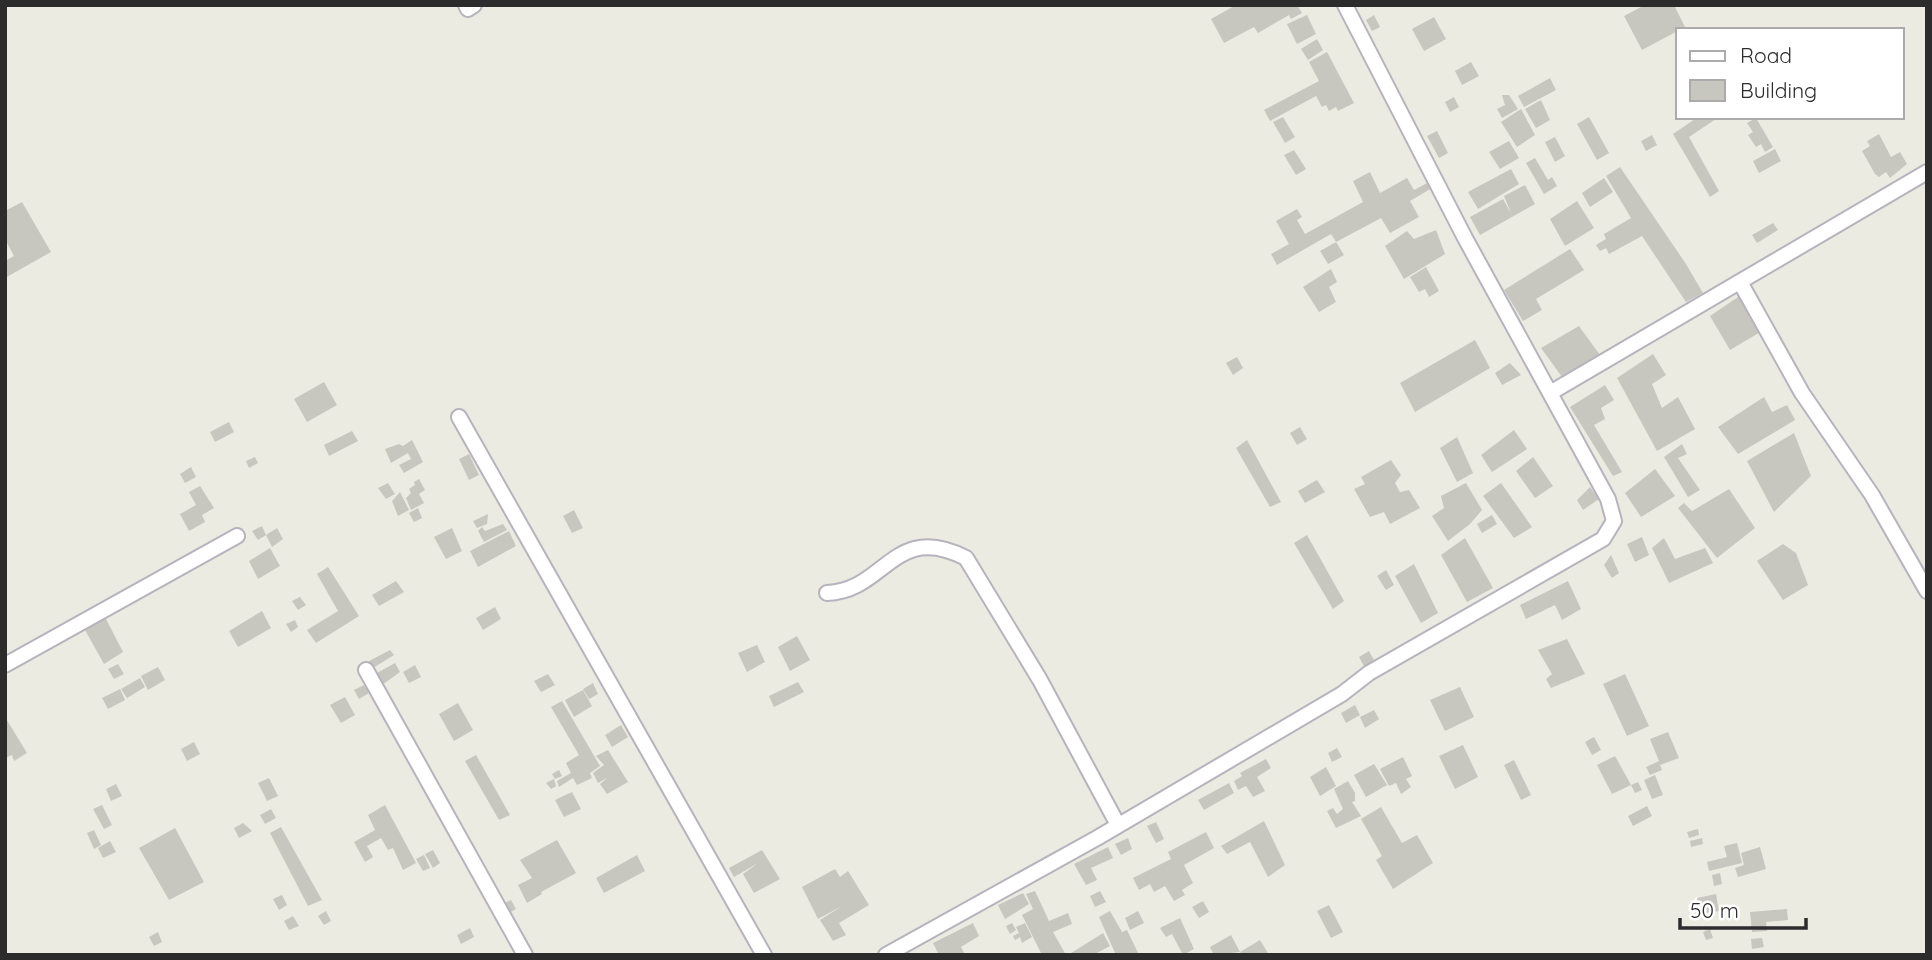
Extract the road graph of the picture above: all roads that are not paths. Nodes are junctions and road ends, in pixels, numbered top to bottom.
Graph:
1 (466, 5) edge
2 (474, 5) edge
3 (1345, 5) edge
4 (1927, 172) edge
5 (1740, 282) junction
6 (1550, 393) junction
7 (458, 417) dead end
8 (237, 536) dead end
9 (1927, 591) edge
10 (827, 593) dead end
11 (5, 665) edge
12 (366, 670) dead end
13 (1118, 825) junction
14 (525, 955) edge
15 (764, 955) edge
16 (886, 955) edge

1 - 2 street
3 - 6 street
4 - 5 street
5 - 6 street
5 - 9 street
6 - 13 street
7 - 15 street
8 - 11 street
10 - 13 street
12 - 14 street
13 - 16 street

